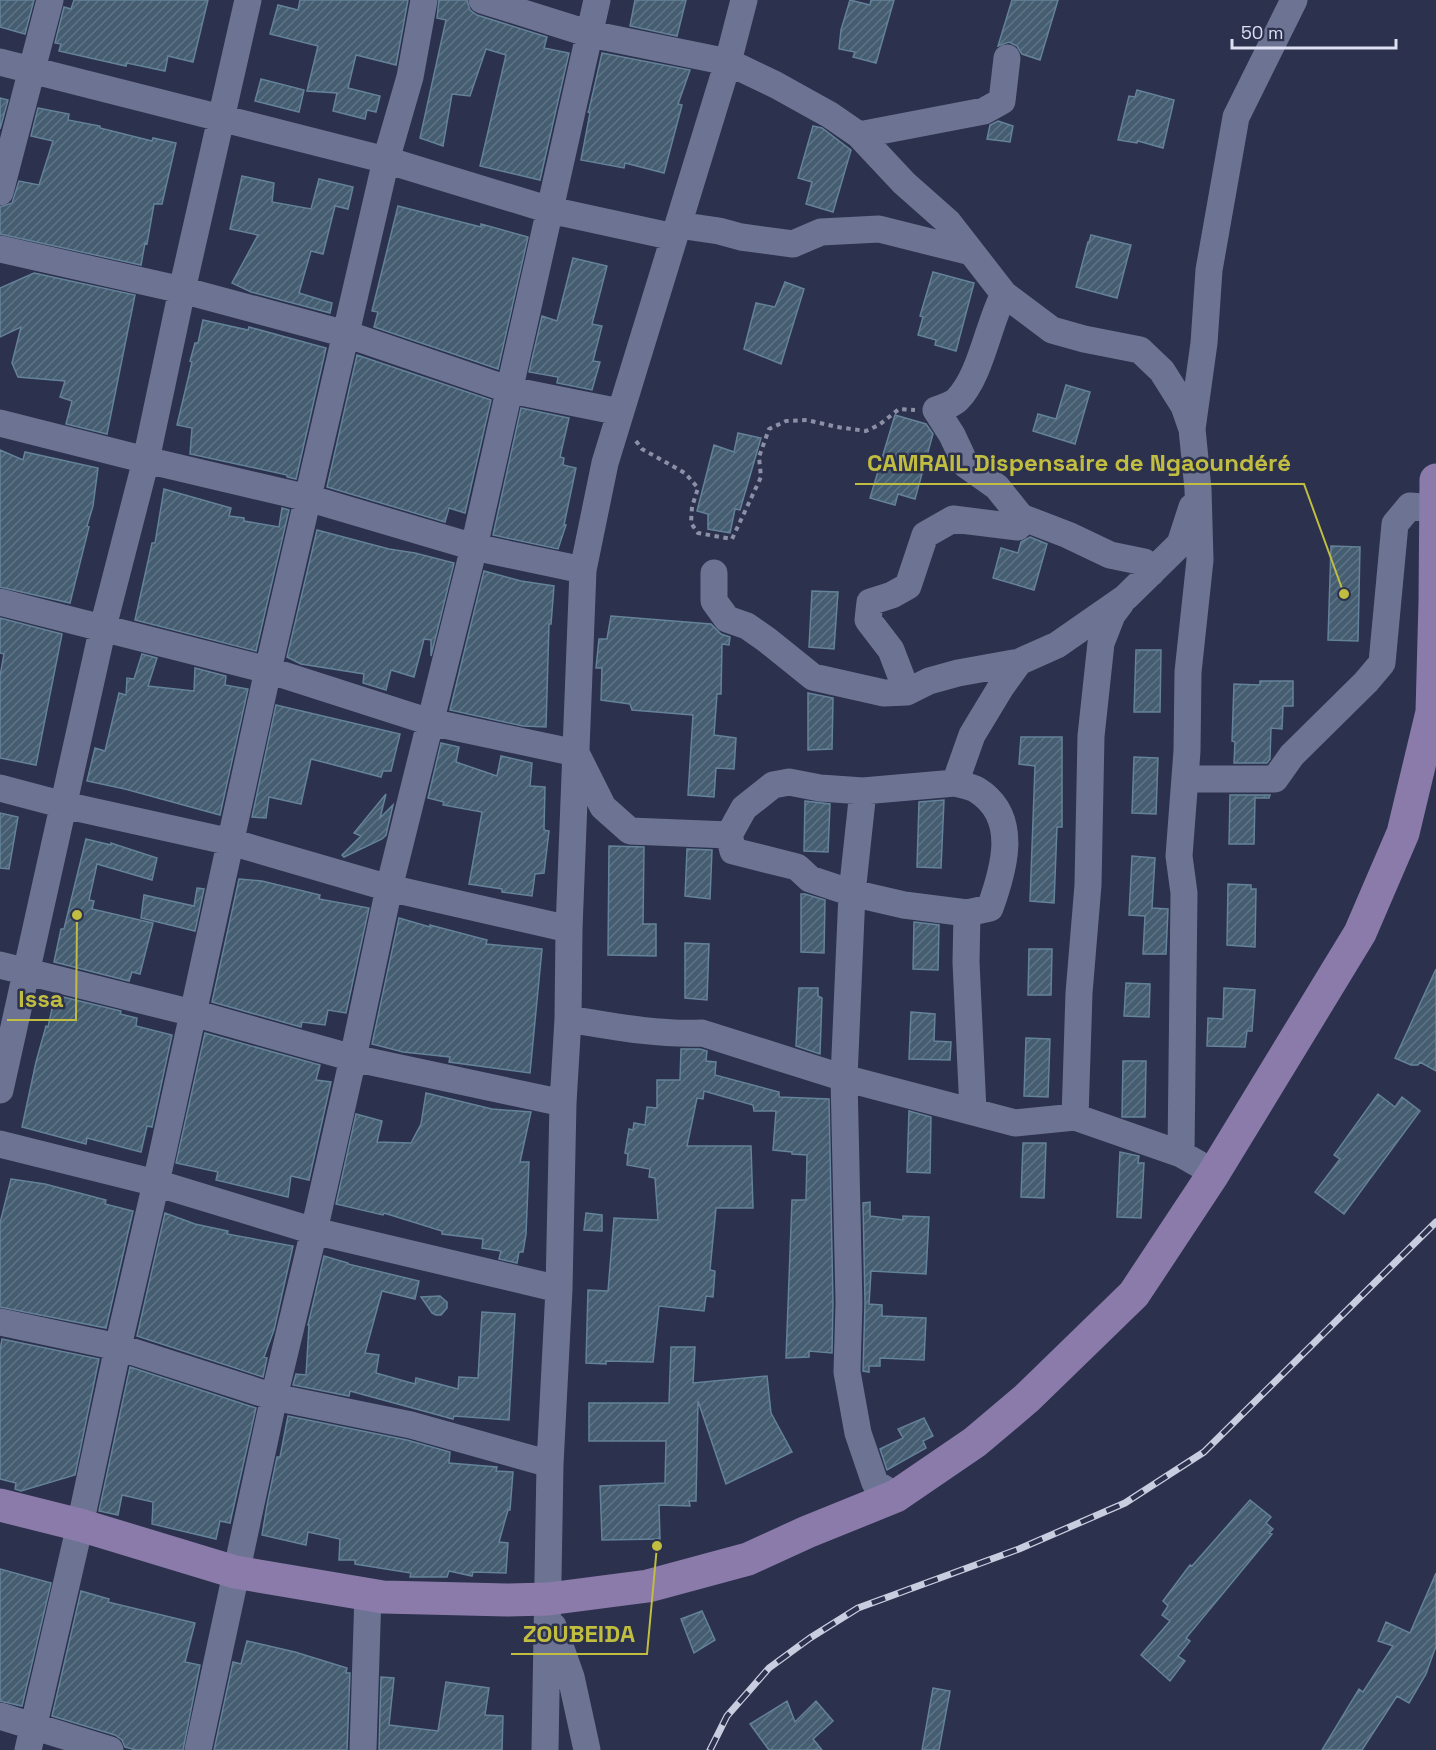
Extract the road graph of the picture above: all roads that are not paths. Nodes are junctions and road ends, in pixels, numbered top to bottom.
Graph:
1 (50, 0) edge
2 (248, 0) edge
3 (424, 0) edge
4 (482, 0) edge
5 (597, 0) edge
6 (744, 0) edge
7 (1294, 0) edge
8 (590, 34) junction
9 (1007, 58) dead end
10 (0, 62) edge
11 (728, 62) junction
12 (32, 71) junction
13 (221, 118) junction
14 (859, 135) junction
15 (386, 160) junction
16 (0, 192) edge
17 (550, 210) junction
18 (676, 231) junction
19 (0, 249) edge
20 (971, 252) junction
21 (182, 290) junction
22 (1004, 294) junction
23 (346, 334) junction
24 (510, 390) junction
25 (617, 422) junction
26 (0, 423) edge
27 (1192, 429) junction
28 (146, 460) junction
29 (1436, 480) edge
30 (1198, 489) junction
31 (308, 498) junction
32 (1436, 508) edge
33 (1022, 517) junction
34 (474, 547) junction
35 (1200, 560) junction
36 (583, 570) junction
37 (714, 573) dead end
38 (1151, 573) junction
39 (1126, 597) junction
40 (0, 602) edge
41 (103, 627) junction
42 (1019, 662) junction
43 (268, 670) junction
44 (907, 692) junction
45 (430, 722) junction
46 (576, 753) junction
47 (1185, 779) junction
48 (955, 783) junction
49 (0, 788) edge
50 (863, 791) junction
51 (64, 805) junction
52 (729, 835) junction
53 (231, 842) junction
54 (389, 888) junction
55 (852, 893) junction
56 (968, 913) junction
57 (569, 929) junction
58 (0, 965) edge
59 (26, 971) junction
60 (193, 1013) junction
61 (568, 1019) junction
62 (353, 1059) junction
63 (844, 1078) junction
64 (0, 1090) edge
65 (563, 1103) junction
66 (973, 1111) junction
67 (1075, 1117) junction
68 (0, 1144) edge
69 (1181, 1154) junction
70 (1212, 1176) junction
71 (156, 1184) junction
72 (315, 1231) junction
73 (559, 1289) junction
74 (0, 1322) edge
75 (118, 1347) junction
76 (274, 1397) junction
77 (550, 1464) junction
78 (896, 1496) junction
79 (0, 1505) edge
80 (80, 1525) junction
81 (235, 1572) junction
82 (368, 1594) junction
83 (548, 1605) junction
84 (0, 1716) edge
85 (31, 1737) edge
86 (110, 1750) edge
87 (198, 1750) edge
88 (363, 1750) edge
89 (545, 1750) edge
90 (587, 1750) edge

1 - 12 street
2 - 13 street
3 - 15 street
4 - 8 street
5 - 8 street
6 - 11 street
7 - 27 street
8 - 11 street
8 - 17 street
9 - 14 street
10 - 12 street
11 - 14 street
11 - 18 street
12 - 13 street
12 - 16 street
13 - 15 street
13 - 21 street
14 - 20 street
15 - 17 street
15 - 23 street
17 - 18 street
17 - 24 street
18 - 20 street
18 - 25 street
19 - 21 street
20 - 22 street
21 - 23 street
21 - 28 street
22 - 27 street
22 - 33 street
23 - 24 street
23 - 31 street
24 - 25 street
24 - 34 street
25 - 36 street
26 - 28 street
27 - 30 street
28 - 31 street
28 - 41 street
29 - 32 main road
30 - 35 street
30 - 38 street
31 - 34 street
31 - 43 street
32 - 47 street
32 - 70 main road
33 - 38 street
33 - 44 street
34 - 36 street
34 - 45 street
35 - 39 street
35 - 47 street
36 - 46 street
37 - 44 street
38 - 39 street
39 - 42 street
39 - 67 street
40 - 41 street
41 - 43 street
41 - 51 street
42 - 44 street
42 - 48 street
43 - 45 street
43 - 53 street
45 - 46 street
45 - 54 street
46 - 52 street
46 - 57 street
47 - 69 street
48 - 50 street
48 - 56 street
49 - 51 street
50 - 52 street
50 - 55 street
51 - 53 street
51 - 59 street
52 - 55 street
53 - 54 street
53 - 60 street
54 - 57 street
54 - 62 street
55 - 56 street
55 - 63 street
56 - 66 street
57 - 61 street
58 - 59 street
59 - 60 street
59 - 64 street
60 - 62 street
60 - 71 street
61 - 63 street
61 - 65 street
62 - 65 street
62 - 72 street
63 - 66 street
63 - 78 street
65 - 73 street
66 - 67 street
67 - 69 street
68 - 71 street
69 - 70 street
70 - 78 main road
71 - 72 street
71 - 75 street
72 - 73 street
72 - 76 street
73 - 77 street
74 - 75 street
75 - 76 street
75 - 80 street
76 - 77 street
76 - 81 street
77 - 83 street
78 - 83 main road
79 - 80 main road
80 - 81 main road
80 - 85 street
81 - 82 main road
81 - 87 street
82 - 83 main road
82 - 88 street
83 - 89 street
83 - 90 street
84 - 85 street
85 - 86 street

